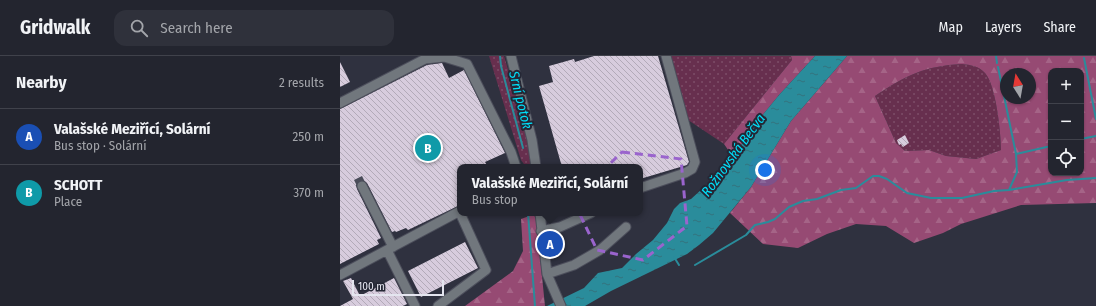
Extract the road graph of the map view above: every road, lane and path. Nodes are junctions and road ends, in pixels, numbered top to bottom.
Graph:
1 (511, 56) edge
2 (666, 56) edge
3 (340, 103) edge
4 (515, 164) edge
5 (536, 164) edge
6 (362, 186) tunnel mouth
7 (643, 187) edge
8 (457, 214) edge
9 (462, 216) edge
10 (540, 216) edge
11 (584, 216) edge
12 (626, 227) dead end
13 (541, 231) junction
14 (390, 248) junction
15 (547, 274) junction
16 (340, 275) edge
17 (415, 306) edge
18 (438, 306) edge
19 (560, 306) edge

1 - 5 street
2 - 7 street
3 - 4 street
6 - 14 street
8 - 14 street
9 - 18 street
10 - 13 street
11 - 13 street
12 - 15 street
13 - 15 street
14 - 16 street
14 - 17 street
15 - 19 street

